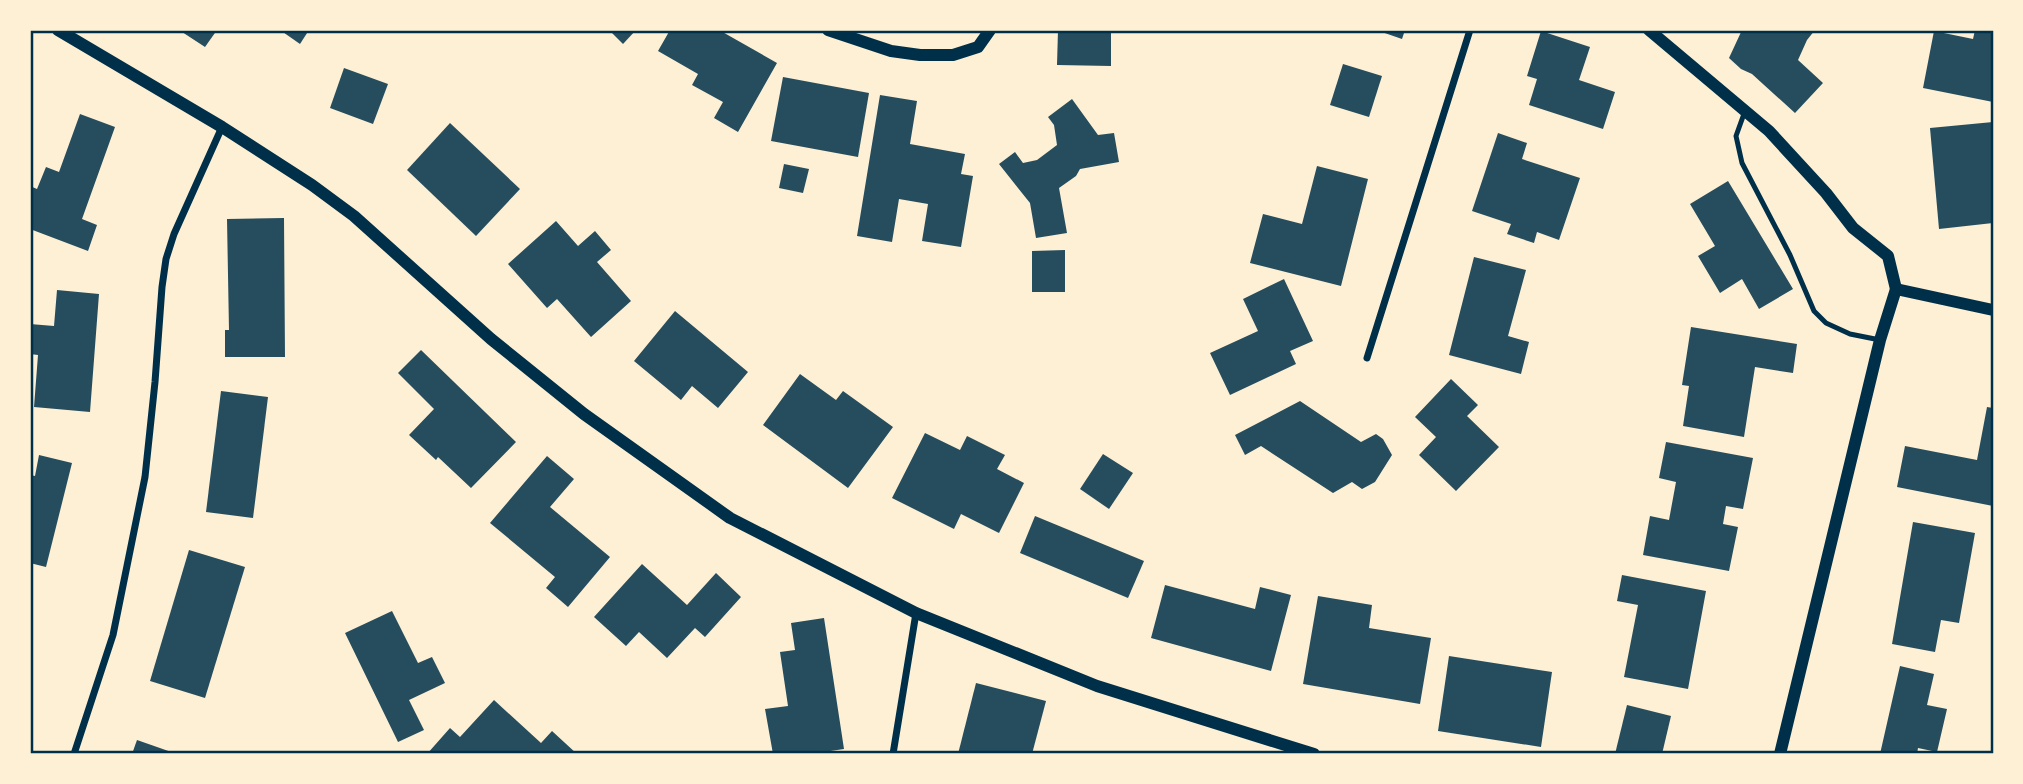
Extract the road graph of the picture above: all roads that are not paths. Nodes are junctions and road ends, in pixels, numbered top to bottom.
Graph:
1 (58, 30) edge
2 (828, 30) edge
3 (990, 30) edge
4 (1470, 30) edge
5 (1649, 30) edge
6 (1745, 111) junction
7 (222, 127) junction
8 (1896, 289) junction
9 (1993, 310) edge
10 (1880, 341) junction
11 (1367, 358) dead end
12 (916, 613) junction
13 (74, 754) edge
14 (893, 754) edge
15 (1314, 754) edge
16 (1780, 754) edge

1 - 7 street
2 - 3 street
4 - 11 street
5 - 6 street
6 - 8 street
6 - 10 lane
7 - 12 street
7 - 13 street
8 - 9 street
8 - 10 street
10 - 16 street
12 - 14 street
12 - 15 street

